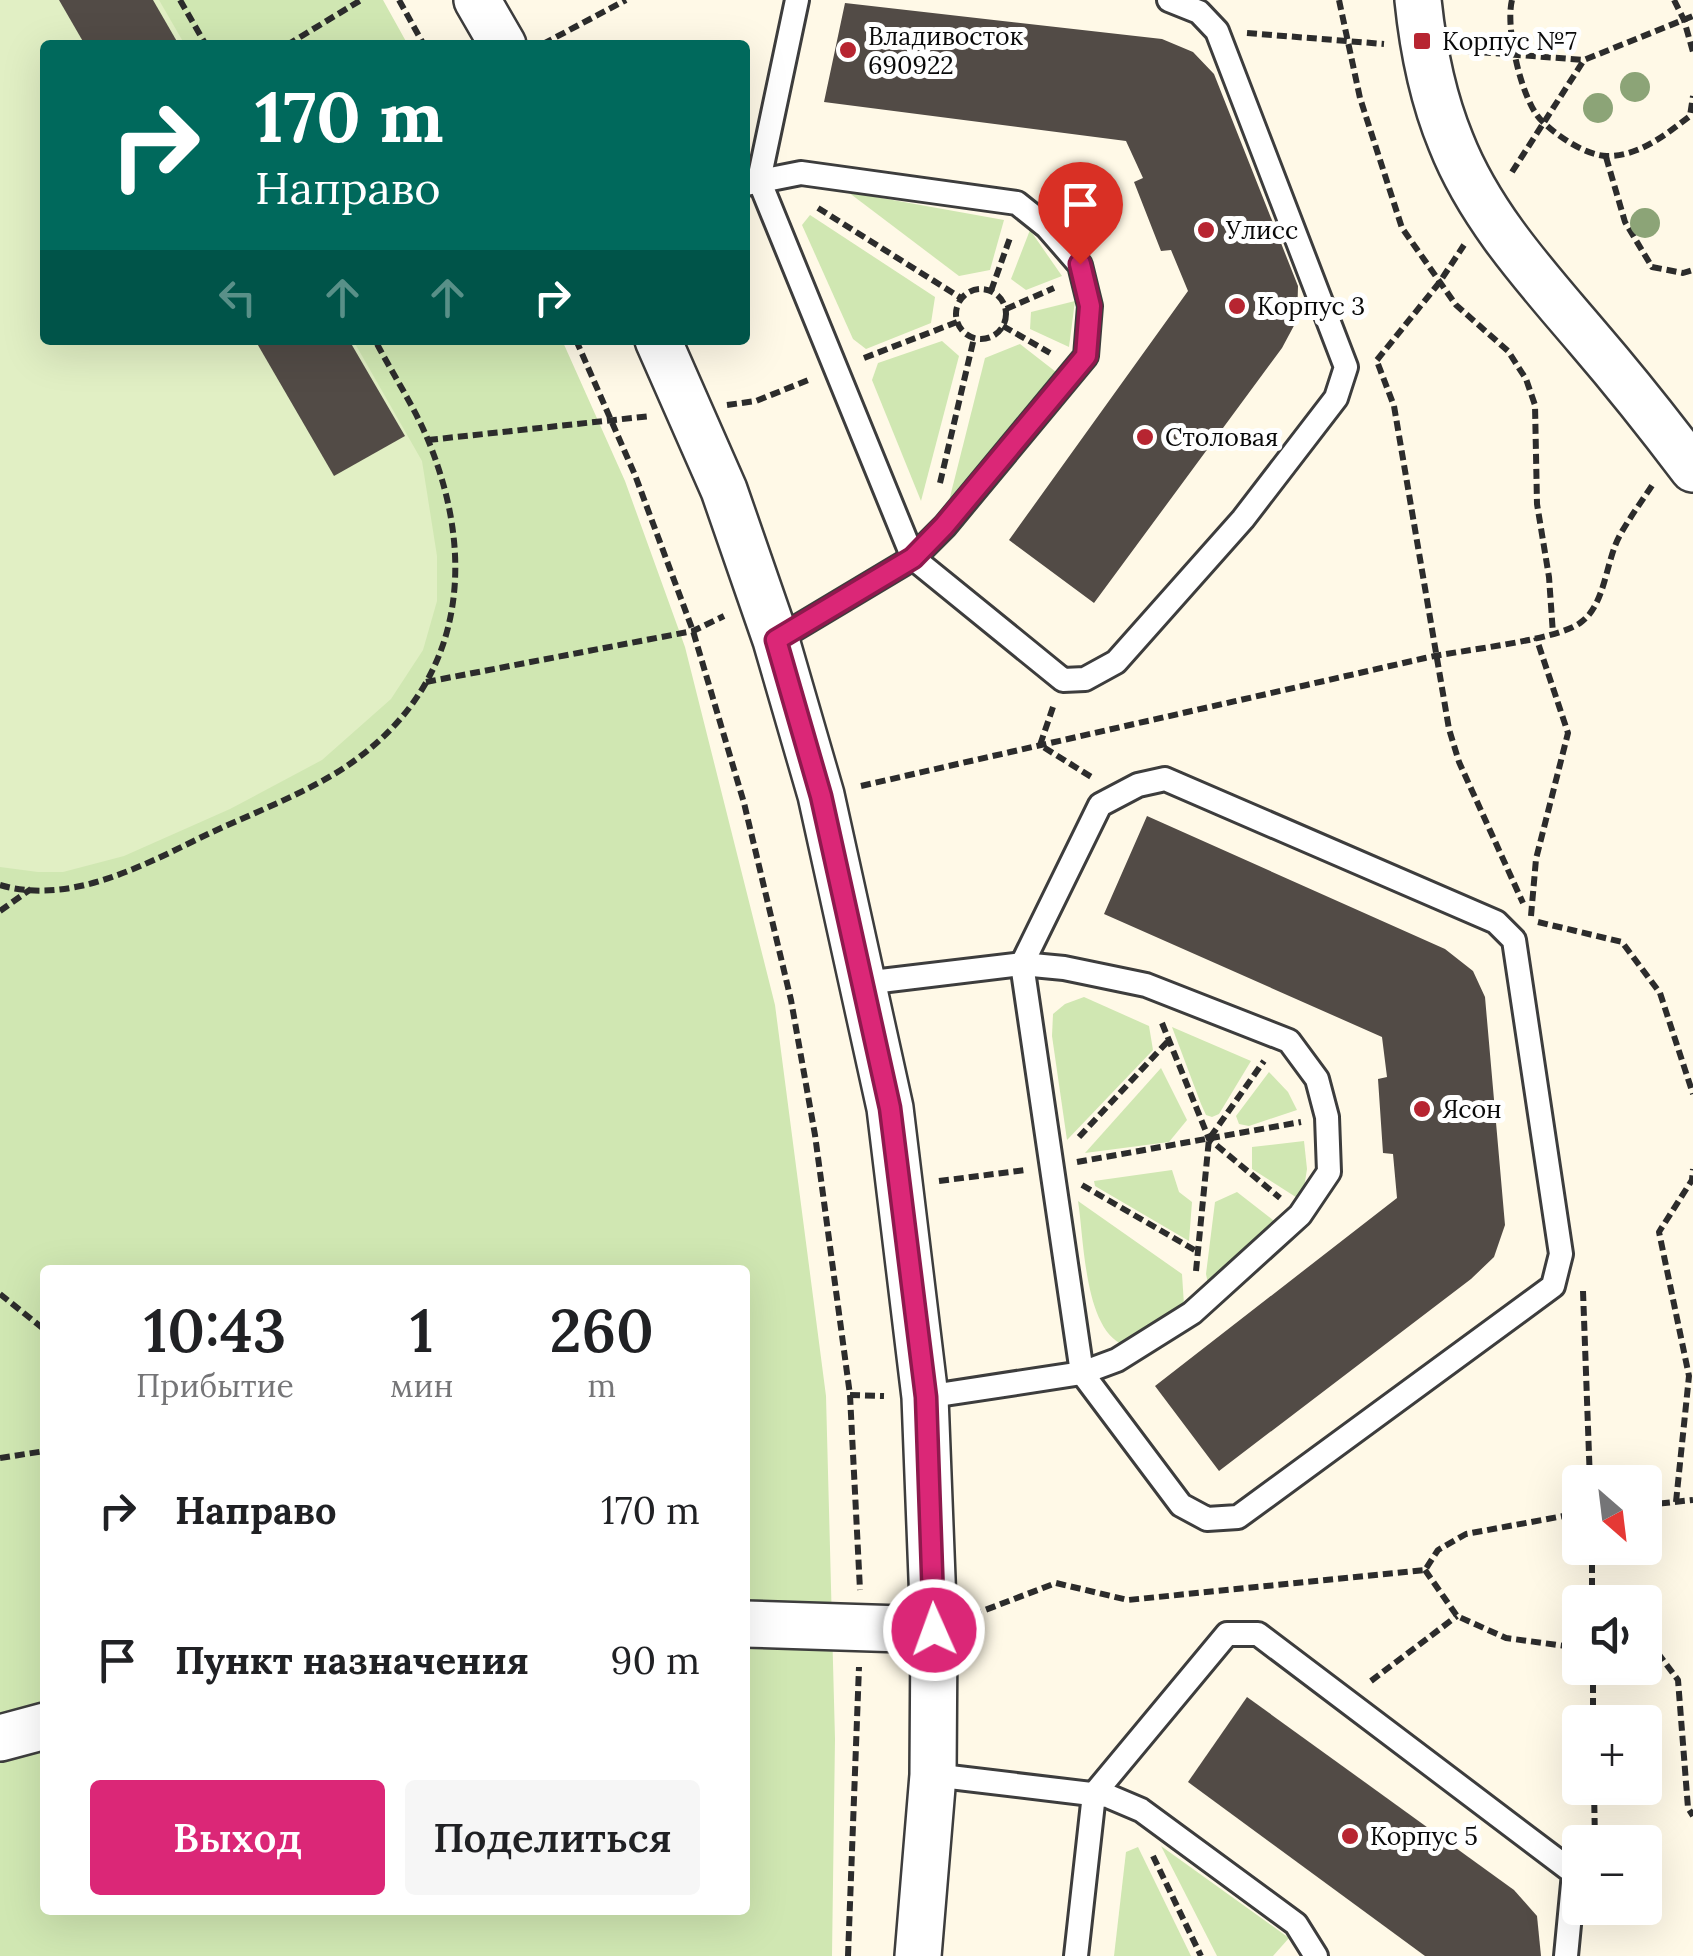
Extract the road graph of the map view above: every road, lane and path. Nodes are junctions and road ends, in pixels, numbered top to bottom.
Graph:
1 (180, 0) edge
2 (361, 0) edge
3 (399, 0) edge
4 (477, 0) edge
5 (626, 0) edge
6 (797, 0) edge
7 (1169, 0) edge
8 (1339, 0) edge
9 (1418, 0) edge
10 (1512, 0) edge
11 (1674, 0) edge
12 (1243, 16) dead end
13 (1693, 16) edge
14 (1684, 20) junction
15 (203, 40) edge
16 (299, 40) edge
17 (421, 40) edge
18 (501, 40) edge
19 (550, 40) edge
20 (1259, 51) dead end
21 (1693, 52) edge
22 (1693, 96) edge
23 (1691, 119) edge
24 (1544, 122) junction
25 (1606, 156) junction
26 (752, 182) edge
27 (813, 204) dead end
28 (1021, 206) junction
29 (1487, 211) junction
30 (1693, 270) edge
31 (1083, 276) junction
32 (1439, 283) junction
33 (991, 290) junction
34 (961, 298) junction
35 (1006, 309) junction
36 (1004, 326) junction
37 (974, 338) junction
38 (1370, 342) dead end
39 (378, 345) edge
40 (578, 345) edge
41 (660, 345) edge
42 (1377, 360) junction
43 (1076, 368) junction
44 (688, 412) junction
45 (611, 421) junction
46 (428, 440) junction
47 (1685, 459) edge
48 (937, 495) dead end
49 (913, 558) junction
50 (692, 631) junction
51 (1553, 634) junction
52 (1536, 637) junction
53 (776, 640) junction
54 (1436, 656) junction
55 (1063, 680) junction
56 (426, 682) junction
57 (1040, 745) junction
58 (1120, 794) junction
59 (821, 796) junction
60 (0, 886) edge
61 (32, 889) junction
62 (0, 911) edge
63 (1530, 920) junction
64 (1533, 939) dead end
65 (1022, 964) junction
66 (864, 983) junction
67 (1146, 985) junction
68 (1282, 1036) junction
69 (1169, 1040) junction
70 (1693, 1094) edge
71 (1327, 1117) junction
72 (1209, 1138) junction
73 (1051, 1167) junction
74 (1693, 1169) edge
75 (902, 1186) junction
76 (1300, 1215) junction
77 (1198, 1252) junction
78 (1582, 1281) dead end
79 (0, 1294) edge
80 (1192, 1313) junction
81 (40, 1326) edge
82 (1082, 1372) junction
83 (926, 1397) junction
84 (40, 1453) edge
85 (0, 1458) edge
86 (1589, 1465) edge
87 (1693, 1500) edge
88 (1676, 1502) junction
89 (1662, 1503) edge
90 (1562, 1516) edge
91 (1425, 1570) junction
92 (1458, 1616) junction
93 (750, 1624) edge
94 (862, 1625) junction
95 (934, 1630) junction
96 (1562, 1646) edge
97 (1662, 1659) edge
98 (1346, 1700) junction
99 (40, 1727) edge
100 (0, 1738) edge
101 (933, 1775) junction
102 (1094, 1794) junction
103 (1693, 1816) edge
104 (1150, 1851) dead end
105 (848, 1956) edge
106 (918, 1956) edge
107 (1076, 1956) edge
108 (1201, 1956) edge
109 (1316, 1956) edge
110 (1566, 1956) edge

1 - 15 path
2 - 16 path
3 - 17 path
4 - 18 street
5 - 19 path
6 - 26 lane
7 - 55 lane
8 - 32 path
9 - 29 street
10 - 24 path
11 - 14 path
12 - 20 path
13 - 14 path
14 - 21 path
14 - 24 path
22 - 23 path
23 - 25 path
24 - 25 path
24 - 29 path
25 - 30 path
26 - 28 lane
26 - 49 lane
27 - 34 path
28 - 31 lane
28 - 33 path
29 - 32 path
29 - 47 street
31 - 35 path
31 - 43 lane
32 - 42 path
32 - 51 path
33 - 34 path
33 - 35 path
34 - 37 path
35 - 36 path
36 - 37 path
36 - 43 path
37 - 48 path
38 - 42 path
39 - 46 path
40 - 45 path
41 - 44 street
42 - 54 path
43 - 49 lane
44 - 45 path
44 - 53 street
45 - 46 path
45 - 50 path
46 - 56 path
47 - 51 path
49 - 53 lane
49 - 55 lane
50 - 56 path
50 - 94 path
51 - 52 path
52 - 54 path
52 - 63 path
53 - 59 street
54 - 57 path
54 - 63 path
55 - 57 path
56 - 61 path
57 - 58 path
57 - 59 path
58 - 65 lane
58 - 82 lane
59 - 66 street
60 - 61 path
61 - 62 path
63 - 64 path
63 - 70 path
65 - 66 lane
65 - 67 lane
65 - 73 lane
66 - 75 street
67 - 68 lane
67 - 69 path
68 - 71 lane
68 - 72 path
69 - 72 path
69 - 73 path
71 - 72 path
71 - 76 lane
72 - 73 path
72 - 76 path
72 - 77 path
73 - 75 path
73 - 77 path
73 - 82 lane
74 - 88 path
75 - 83 street
76 - 80 lane
77 - 80 path
78 - 86 path
79 - 81 path
80 - 82 lane
82 - 83 lane
83 - 95 street
84 - 85 path
87 - 88 path
88 - 89 path
90 - 91 path
91 - 92 path
91 - 95 path
92 - 96 path
92 - 98 path
93 - 94 street
94 - 95 street
94 - 105 path
95 - 101 street
97 - 103 path
98 - 102 lane
98 - 110 lane
99 - 100 street
101 - 102 lane
101 - 106 street
102 - 107 lane
102 - 109 lane
104 - 108 path

